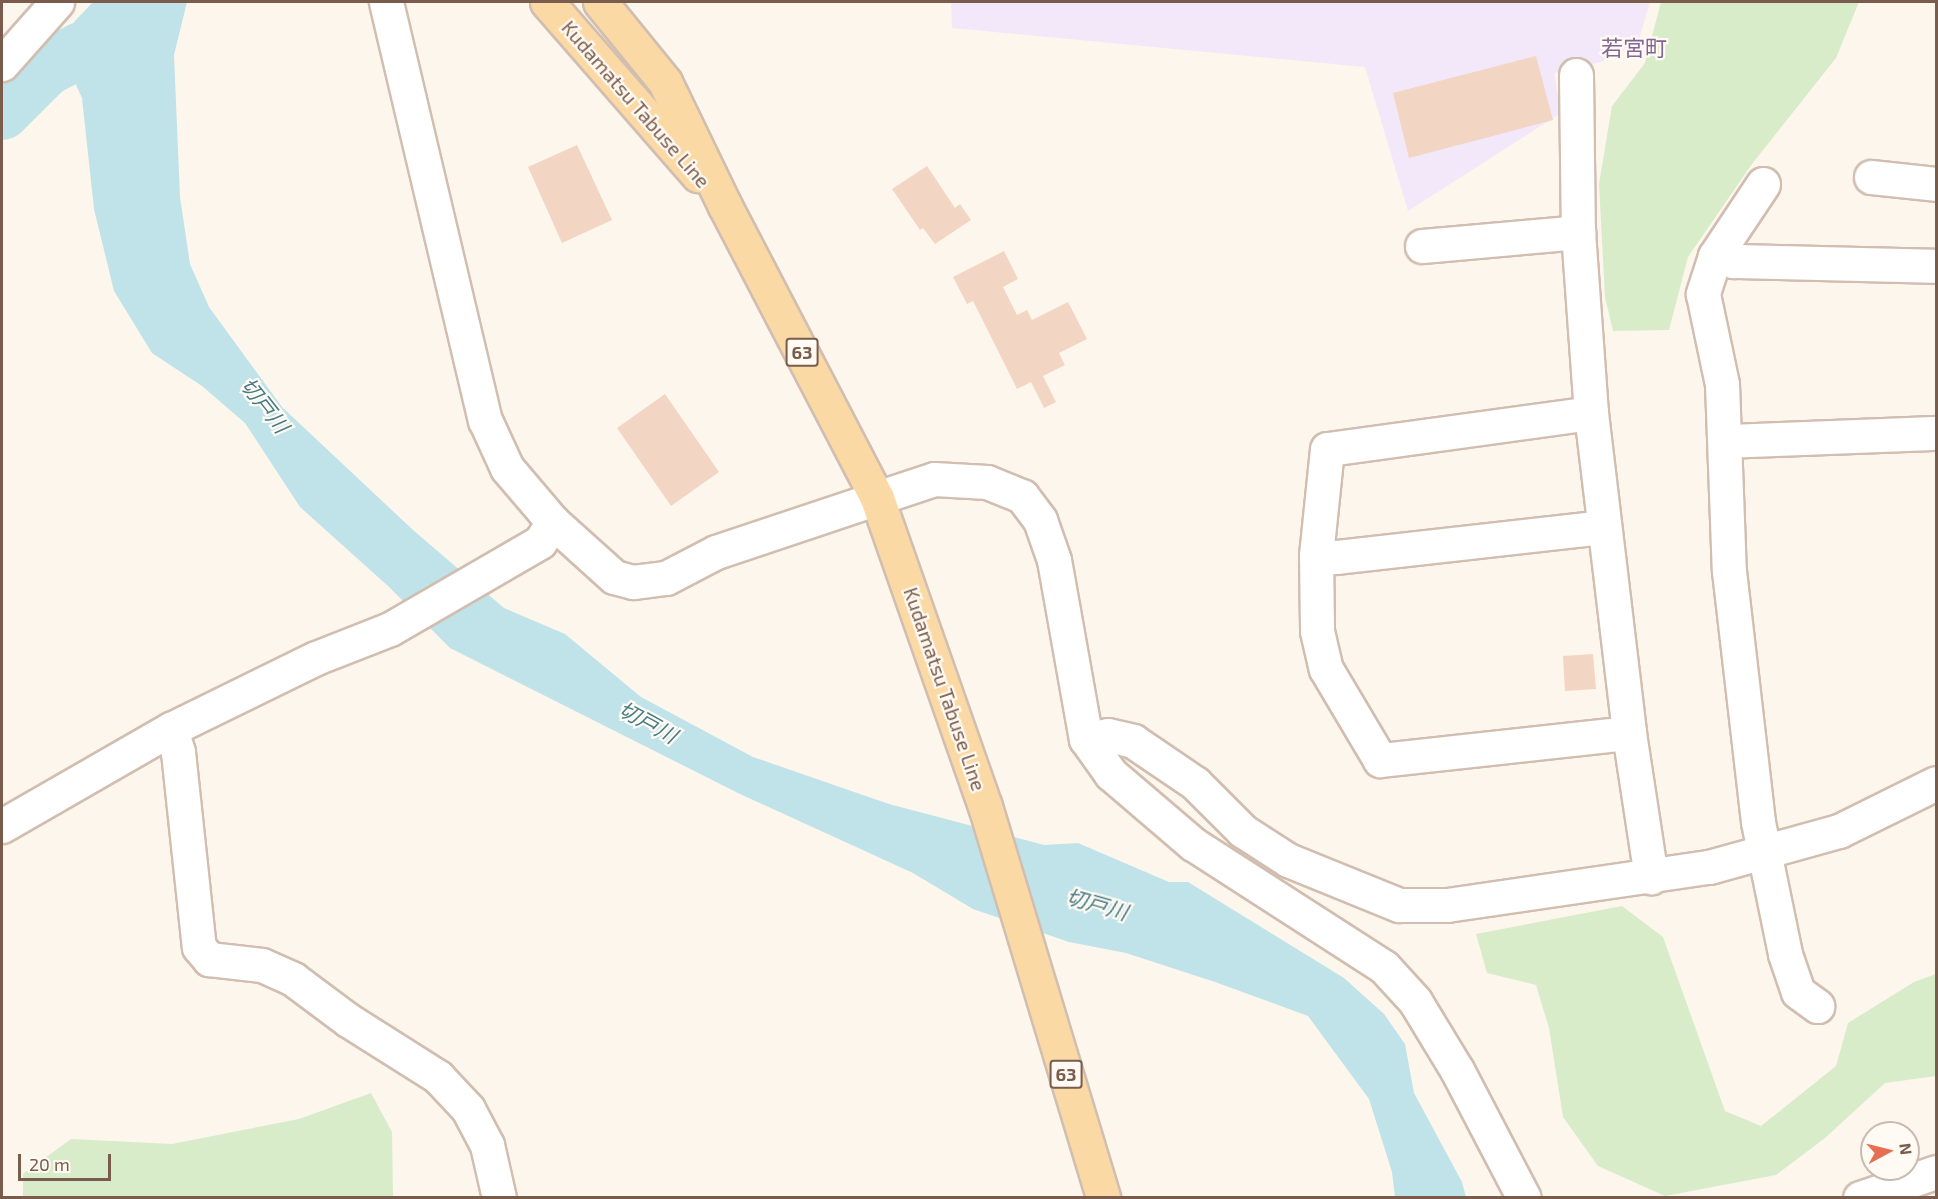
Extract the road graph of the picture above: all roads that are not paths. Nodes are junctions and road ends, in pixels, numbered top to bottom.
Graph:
1 (57, 2) edge
2 (386, 2) edge
3 (547, 2) edge
4 (600, 2) edge
5 (2, 64) edge
6 (1576, 75) dead end
7 (1871, 177) dead end
8 (1763, 184) dead end
9 (1936, 184) edge
10 (725, 206) junction
11 (1578, 232) junction
12 (1422, 246) dead end
13 (1715, 256) junction
14 (1936, 266) edge
15 (1591, 413) junction
16 (1936, 433) edge
17 (1727, 441) junction
18 (877, 498) junction
19 (553, 522) junction
20 (1603, 527) junction
21 (1316, 556) junction
22 (171, 729) junction
23 (1629, 733) junction
24 (1086, 739) junction
25 (1936, 783) edge
26 (2, 826) edge
27 (1767, 851) junction
28 (1651, 876) junction
29 (1817, 1006) dead end
30 (1936, 1172) edge
31 (499, 1197) edge
32 (1103, 1197) edge
33 (1524, 1197) edge
34 (1860, 1197) edge

1 - 5 street
2 - 19 street
3 - 10 main road, Kudamatsu Tabuse Line / 63
4 - 10 main road, Kudamatsu Tabuse Line / 63
6 - 11 street
7 - 9 street
8 - 13 street
10 - 18 main road, Kudamatsu Tabuse Line / 63
11 - 12 street
11 - 15 street
13 - 14 street
13 - 17 street
15 - 20 street
15 - 21 street
16 - 17 street
17 - 27 street
18 - 19 street
18 - 24 street
18 - 32 main road, Kudamatsu Tabuse Line / 63
19 - 22 street
20 - 21 street
20 - 23 street
21 - 23 street
22 - 26 street
22 - 31 street
23 - 28 street
24 - 28 street
24 - 33 street
25 - 27 street
27 - 28 street
27 - 29 street
30 - 34 street

